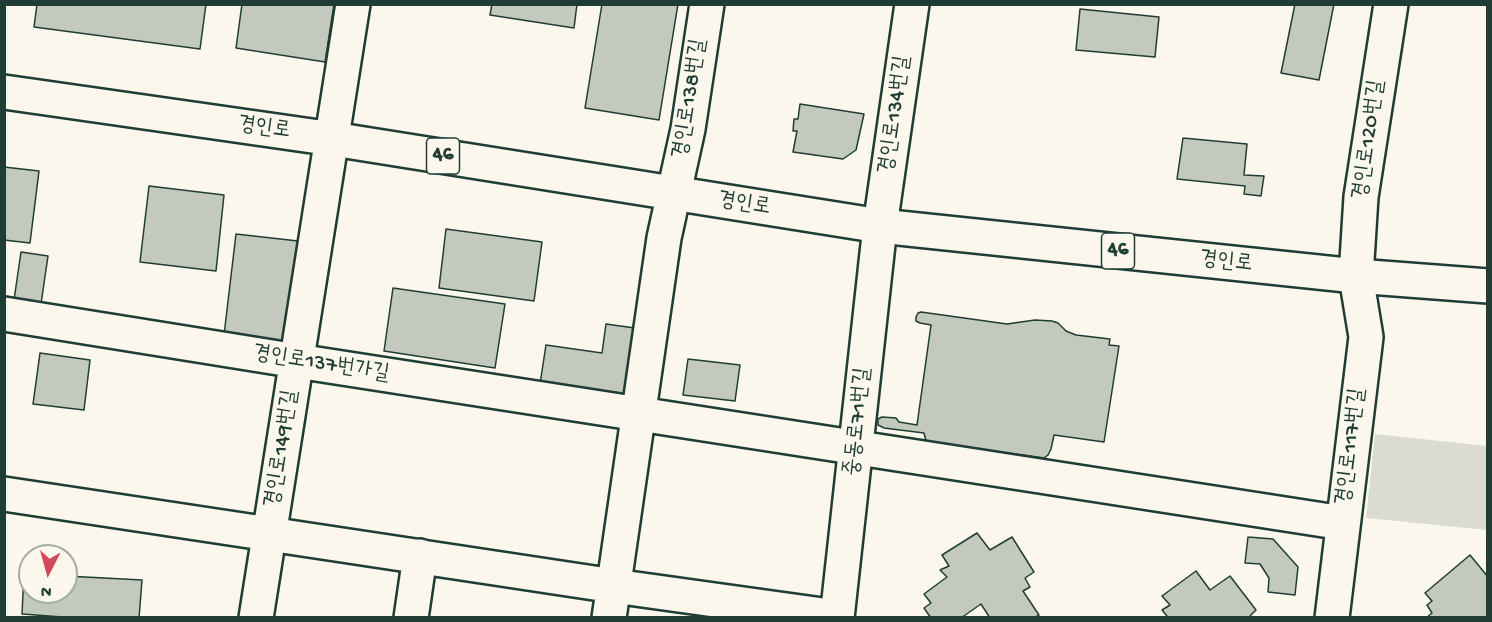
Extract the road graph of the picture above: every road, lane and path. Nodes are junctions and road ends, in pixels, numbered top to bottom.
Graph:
1 (353, 4) edge
2 (707, 4) edge
3 (912, 4) edge
4 (1391, 4) edge
5 (4, 92) edge
6 (333, 139) junction
7 (675, 194) junction
8 (880, 226) junction
9 (1356, 276) junction
10 (1488, 286) edge
11 (4, 314) edge
12 (297, 361) junction
13 (639, 413) junction
14 (856, 447) junction
15 (4, 494) edge
16 (1343, 523) junction
17 (269, 534) junction
18 (420, 556) junction
19 (614, 586) junction
20 (837, 617) edge
21 (256, 618) edge
22 (411, 618) edge
23 (609, 618) edge
24 (1332, 618) edge

1 - 6 street, 경인로149번길
2 - 7 street, 경인로138번길
3 - 8 street, 경인로134번길
4 - 9 street, 경인로120번길
5 - 6 street, 경인로 / 46
6 - 7 street, 경인로 / 46
6 - 12 street, 경인로149번길
7 - 8 street, 경인로 / 46
7 - 13 street, 경인로138번길
8 - 9 street, 경인로 / 46
8 - 14 street, 중동로71번길
9 - 10 street, 경인로 / 46
9 - 16 street, 경인로117번길
11 - 12 street, 경인로137번가길
12 - 13 street, 경인로137번가길
12 - 17 street, 경인로149번길
13 - 14 street, 경인로137번가길
13 - 19 street, 경인로138번길
14 - 16 street, 경인로137번가길
14 - 20 street, 중동로71번길
15 - 17 street
16 - 24 street, 경인로117번길
17 - 18 street
17 - 21 street, 경인로149번길
18 - 19 street
18 - 22 street
19 - 20 street
19 - 23 street, 경인로138번길

